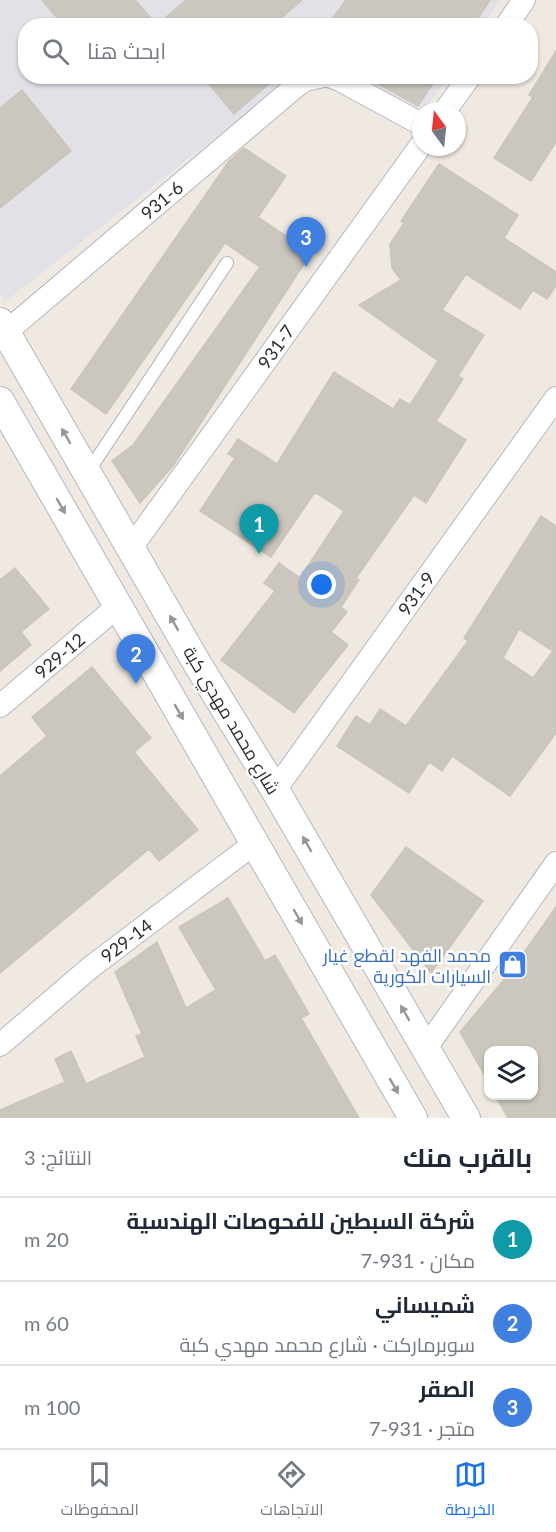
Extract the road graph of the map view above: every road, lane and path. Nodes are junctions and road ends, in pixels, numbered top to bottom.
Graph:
1 (524, 0) edge
2 (512, 18) edge
3 (299, 84) edge
4 (347, 84) edge
5 (464, 84) edge
6 (451, 102) edge
7 (412, 119) edge
8 (413, 156) edge
9 (226, 263) dead end
10 (3, 327) edge
11 (556, 398) edge
12 (0, 401) edge
13 (87, 473) junction
14 (131, 549) junction
15 (118, 606) junction
16 (198, 665) junction
17 (158, 676) junction
18 (0, 706) edge
19 (275, 790) junction
20 (255, 843) junction
21 (556, 863) edge
22 (0, 1045) edge
23 (426, 1048) junction
24 (413, 1118) edge
25 (466, 1118) edge

1 - 2 street
3 - 10 street, 931-6
4 - 7 street
5 - 6 street
8 - 14 street, 931-7
9 - 13 lane
13 -> 10 street, شارع محمد مهدي كبة
11 - 19 street, 931-9
12 -> 15 street
13 - 14 street, شارع محمد مهدي كبة
16 -> 14 street, شارع محمد مهدي كبة
15 - 17 street
15 - 18 street, 929-12
16 - 17 street
16 - 19 street, شارع محمد مهدي كبة
17 -> 20 street
23 -> 19 street, شارع محمد مهدي كبة
20 - 22 street, 929-14
20 -> 24 street
21 - 23 street
23 - 25 street, شارع محمد مهدي كبة

